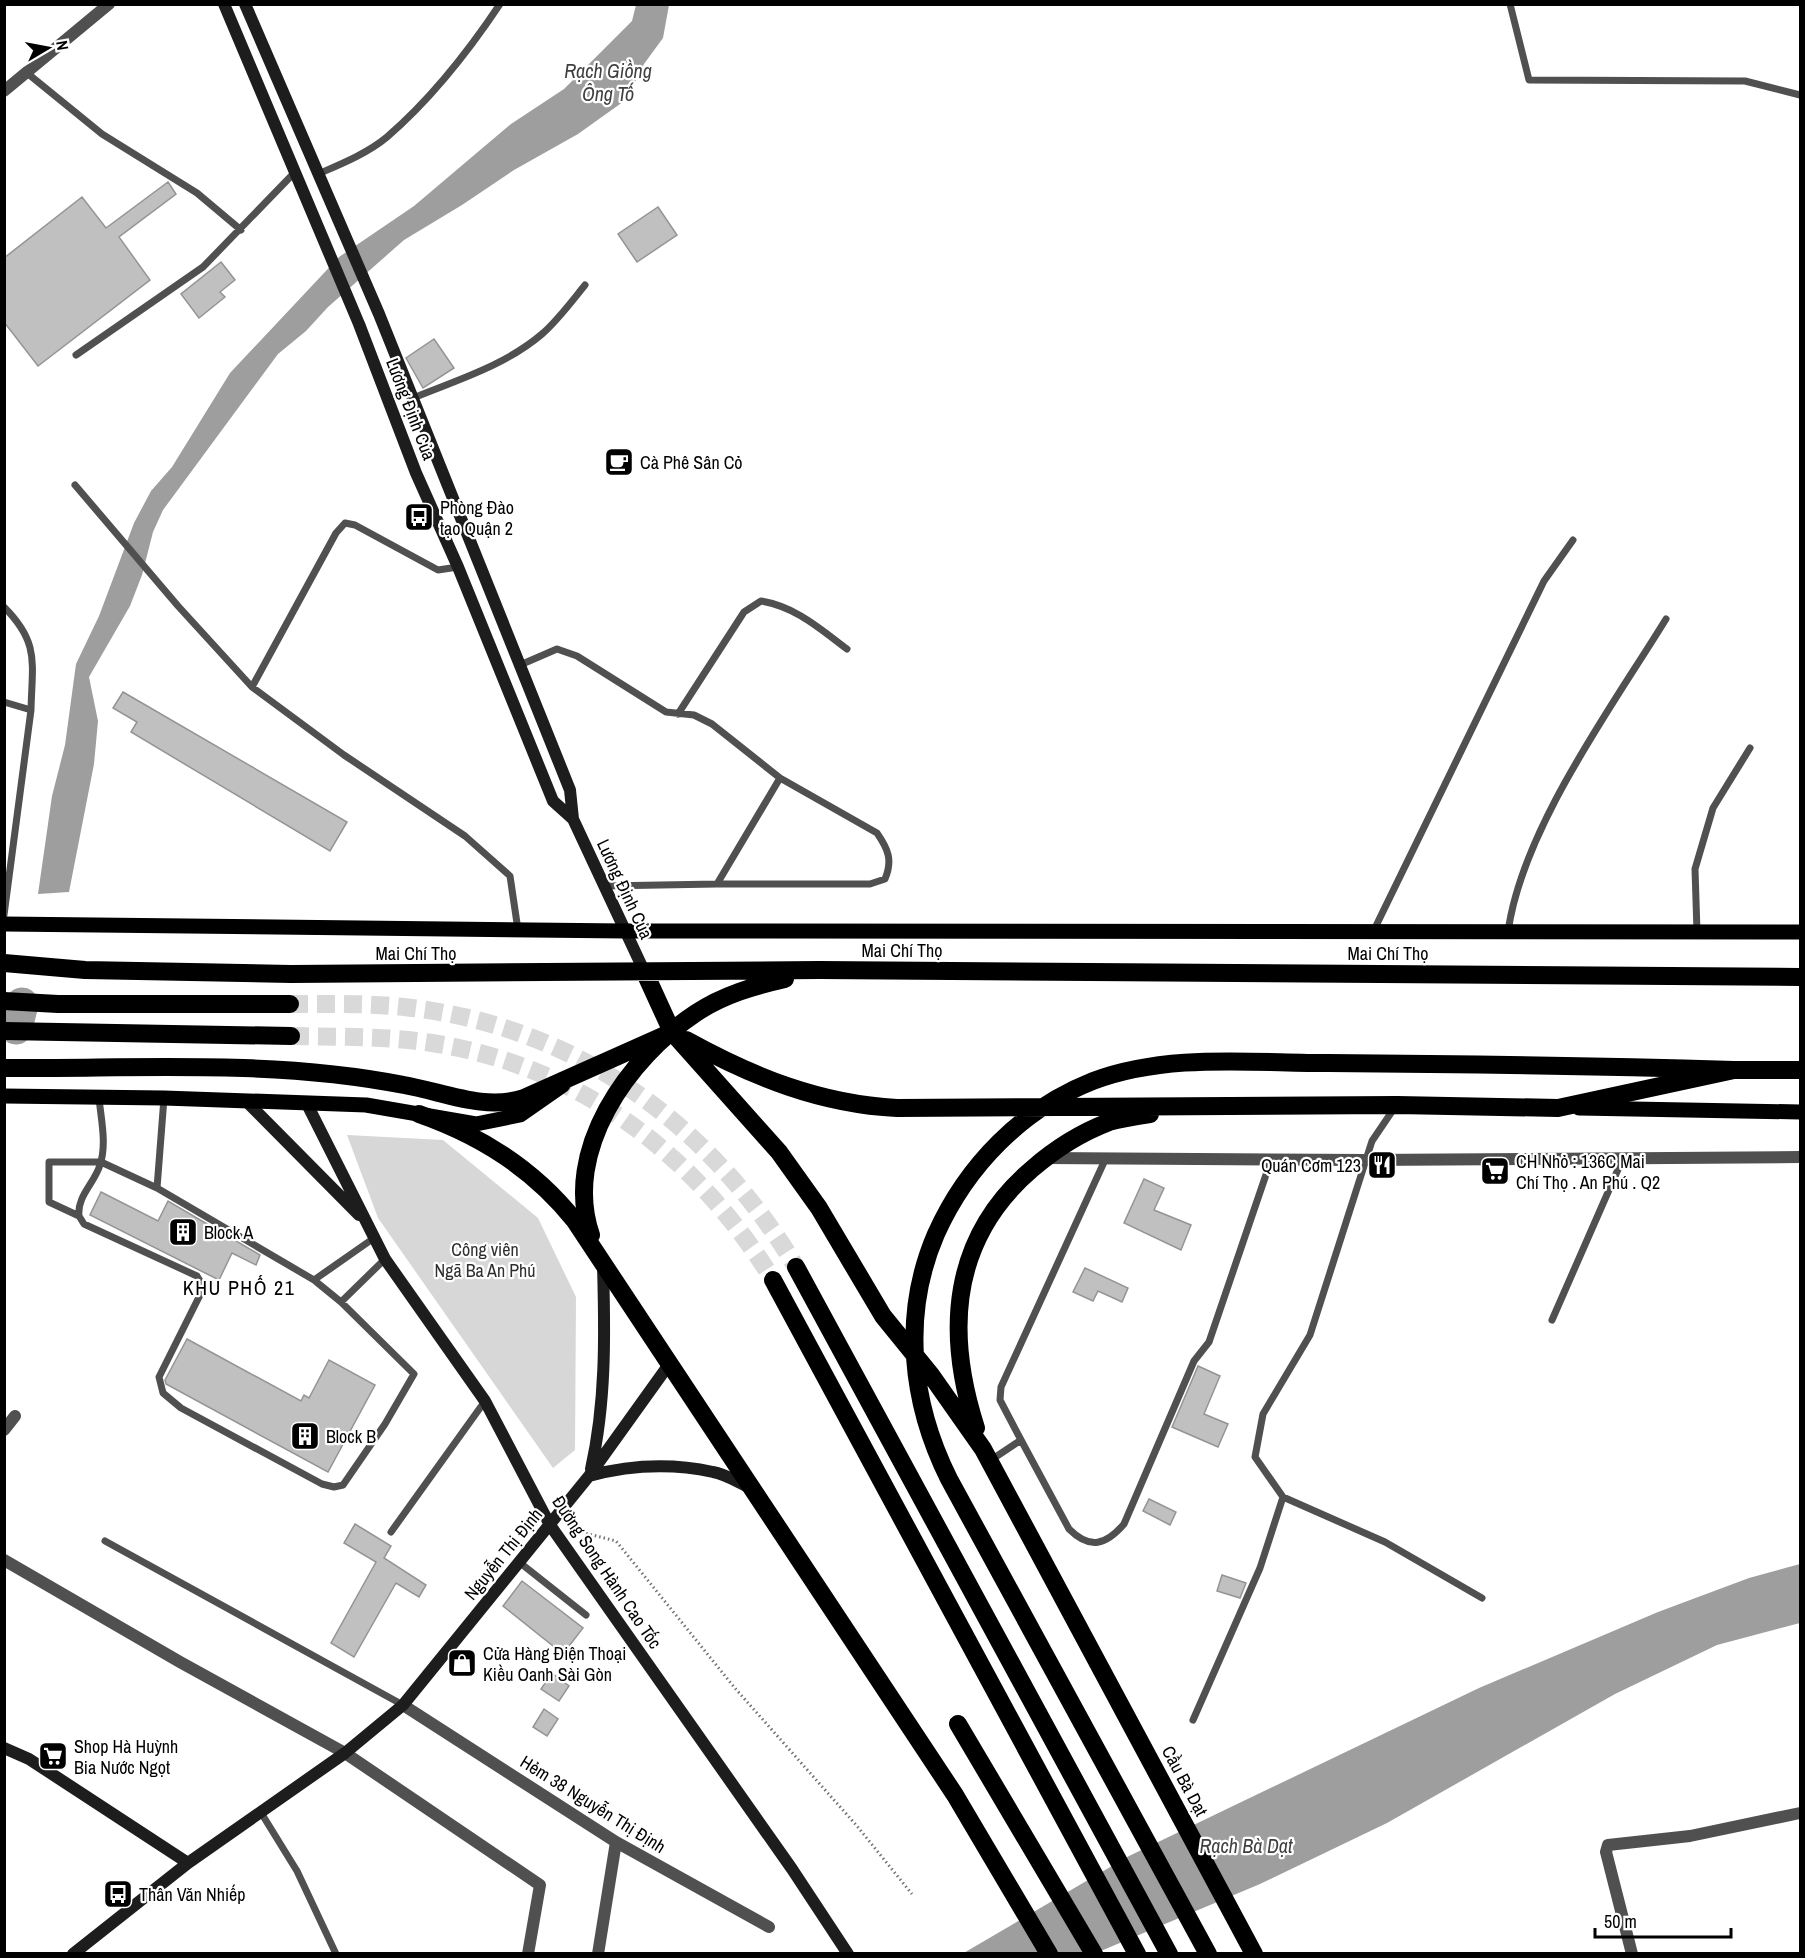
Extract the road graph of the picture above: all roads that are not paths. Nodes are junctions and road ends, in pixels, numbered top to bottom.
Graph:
1 (110, 4) edge
2 (224, 4) edge
3 (245, 4) edge
4 (500, 4) edge
5 (1510, 4) edge
6 (27, 72) junction
7 (4, 91) edge
8 (1800, 95) edge
9 (296, 171) junction
10 (318, 174) junction
11 (241, 230) junction
12 (585, 285) dead end
13 (76, 355) dead end
14 (413, 398) junction
15 (75, 485) dead end
16 (1573, 540) dead end
17 (458, 567) junction
18 (4, 607) edge
19 (1666, 619) dead end
20 (847, 649) dead end
21 (520, 664) junction
22 (252, 687) junction
23 (4, 702) edge
24 (31, 710) junction
25 (678, 714) junction
26 (1750, 748) dead end
27 (780, 778) junction
28 (573, 819) junction
29 (717, 884) junction
30 (604, 886) junction
31 (4, 915) edge
32 (4, 924) edge
33 (518, 930) junction
34 (625, 931) junction
35 (1372, 932) junction
36 (1508, 932) junction
37 (1697, 932) junction
38 (1800, 932) edge
39 (4, 963) edge
40 (819, 970) junction
41 (645, 973) junction
42 (1800, 977) edge
43 (4, 1001) edge
44 (290, 1004) tunnel mouth
45 (4, 1031) edge
46 (672, 1032) junction
47 (291, 1036) tunnel mouth
48 (4, 1068) edge
49 (1734, 1070) junction
50 (1800, 1070) edge
51 (577, 1074) junction
52 (4, 1096) edge
53 (99, 1098) junction
54 (164, 1098) junction
55 (246, 1101) junction
56 (306, 1102) junction
57 (1397, 1105) junction
58 (1190, 1106) junction
59 (1558, 1108) junction
60 (1800, 1112) edge
61 (419, 1114) junction
62 (1800, 1157) edge
63 (1044, 1158) junction
64 (1623, 1158) junction
65 (1104, 1160) junction
66 (1270, 1160) junction
67 (1365, 1160) junction
68 (101, 1162) junction
69 (156, 1188) junction
70 (79, 1216) junction
71 (368, 1225) junction
72 (374, 1238) junction
73 (385, 1259) junction
74 (603, 1259) junction
75 (796, 1267) tunnel mouth
76 (314, 1280) junction
77 (773, 1280) tunnel mouth
78 (341, 1302) junction
79 (1552, 1320) dead end
80 (670, 1363) junction
81 (485, 1401) junction
82 (15, 1416) dead end
83 (4, 1430) edge
84 (1021, 1440) junction
85 (986, 1455) junction
86 (589, 1476) junction
87 (752, 1488) junction
88 (1282, 1497) junction
89 (550, 1525) junction
90 (392, 1532) dead end
91 (105, 1541) dead end
92 (4, 1560) edge
93 (519, 1562) junction
94 (1482, 1598) dead end
95 (586, 1616) dead end
96 (403, 1705) junction
97 (1193, 1720) dead end
98 (958, 1724) dead end
99 (4, 1748) edge
100 (345, 1753) junction
101 (260, 1811) junction
102 (1800, 1813) edge
103 (616, 1842) junction
104 (188, 1863) junction
105 (769, 1927) dead end
106 (73, 1953) edge
107 (336, 1953) edge
108 (528, 1953) edge
109 (598, 1953) edge
110 (848, 1953) edge
111 (1049, 1953) edge
112 (1094, 1953) edge
113 (1137, 1953) edge
114 (1169, 1953) edge
115 (1208, 1953) edge
116 (1254, 1953) edge
117 (1632, 1953) edge

1 - 6 street
2 - 9 main road, Lương Định Của
3 - 10 main road, Lương Định Của
4 - 10 lane
5 - 8 lane
6 - 7 street
6 - 11 lane
9 - 11 lane
9 - 17 main road, Lương Định Của
10 - 14 main road, Lương Định Của
11 - 13 lane
12 - 14 lane
14 - 21 main road, Lương Định Của
15 - 22 lane
16 - 35 lane
17 - 22 lane
17 - 28 main road, Lương Định Của
18 - 24 lane
19 - 36 lane
20 - 25 lane
21 - 25 lane
21 - 28 main road, Lương Định Của
22 - 33 lane
23 - 24 lane
24 - 31 lane
25 - 27 lane
26 - 37 lane
27 - 29 lane
27 - 29 lane
28 - 30 main road, Lương Định Của
29 - 30 lane
30 - 34 main road, Lương Định Của
32 - 33 main road, Mai Chí Thọ
33 - 34 main road, Mai Chí Thọ
34 - 35 main road, Mai Chí Thọ
34 - 41 main road, Lương Định Của
35 - 36 main road, Mai Chí Thọ
36 - 37 main road, Mai Chí Thọ
37 - 38 main road, Mai Chí Thọ
39 - 41 highway, Mai Chí Thọ
40 - 41 highway, Mai Chí Thọ
40 - 42 highway, Mai Chí Thọ
40 - 46 highway
41 - 46 highway
43 - 44 highway
45 - 47 highway
46 - 51 highway
46 - 58 highway
46 - 74 highway
46 - 85 highway
48 - 51 highway
49 - 50 highway
49 - 59 highway
49 - 115 highway
51 - 61 main road
52 - 53 main road
53 - 54 main road
53 - 68 lane
54 - 55 main road
54 - 69 lane
55 - 56 main road
55 - 71 main road, Đường Song Hành Cao Tốc
56 - 61 main road
56 - 71 main road, Đường Song Hành Cao Tốc
57 - 58 highway
57 - 59 highway
57 - 67 lane
58 - 63 highway
59 - 60 main road
61 - 74 highway
62 - 64 street
63 - 65 street
63 - 85 highway
64 - 67 street
64 - 79 lane
65 - 66 street
65 - 84 lane
66 - 67 street
66 - 84 lane
67 - 88 lane
68 - 69 lane
68 - 70 lane
68 - 70 lane
69 - 76 lane
70 - 78 lane
71 - 72 main road, Đường Song Hành Cao Tốc
72 - 73 main road, Đường Song Hành Cao Tốc
72 - 76 lane
73 - 78 lane
73 - 81 main road, Đường Song Hành Cao Tốc
74 - 80 highway
74 - 86 main road
75 - 114 highway
76 - 78 lane
77 - 113 highway
80 - 86 main road, Nguyễn Thị Định
80 - 87 highway
81 - 89 main road, Đường Song Hành Cao Tốc
81 - 90 lane
82 - 83 street
84 - 85 lane
85 - 116 highway, Cầu Bà Dạt
86 - 87 main road
86 - 89 main road, Nguyễn Thị Định
87 - 111 highway
88 - 94 lane
88 - 97 lane
89 - 93 main road, Nguyễn Thị Định
89 - 110 main road, Đường Song Hành Cao Tốc
91 - 96 lane
92 - 100 street
93 - 95 lane
93 - 96 main road, Nguyễn Thị Định
96 - 100 main road, Nguyễn Thị Định
96 - 103 street, Hẻm 38 Nguyễn Thị Định
98 - 112 highway
99 - 104 main road
100 - 101 main road, Nguyễn Thị Định
100 - 108 street
101 - 104 main road, Nguyễn Thị Định
101 - 107 lane
102 - 117 street
103 - 105 street, Hẻm 38 Nguyễn Thị Định
103 - 109 street
104 - 106 main road, Nguyễn Thị Định

